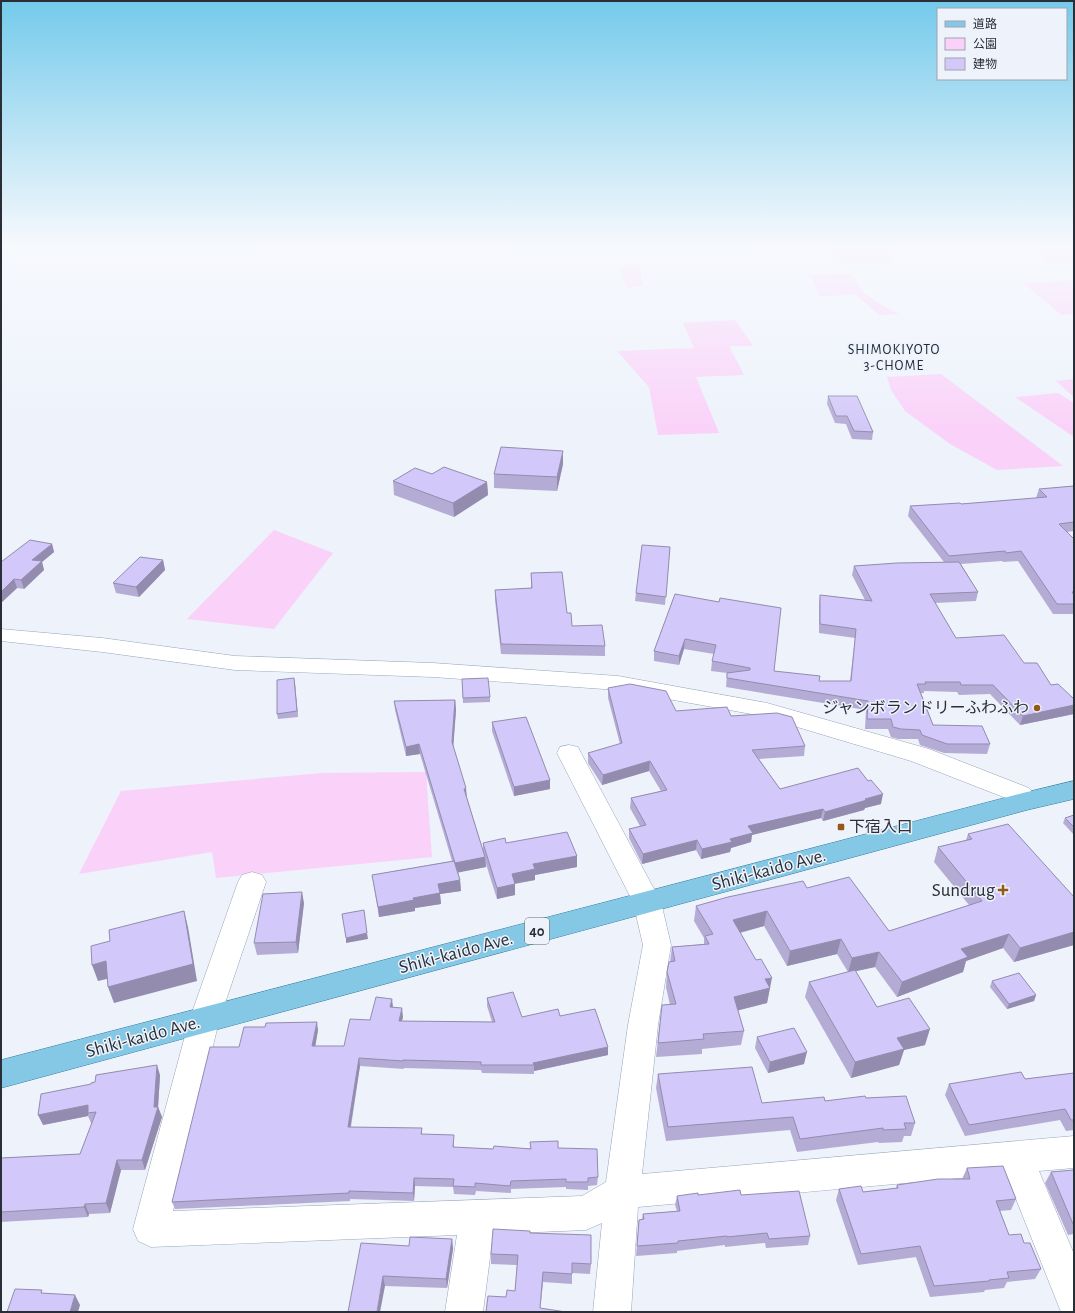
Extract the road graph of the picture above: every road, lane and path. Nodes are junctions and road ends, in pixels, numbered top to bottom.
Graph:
1 (1, 635) edge
2 (568, 753) dead end
3 (1074, 790) edge
4 (1027, 801) junction
5 (252, 882) dead end
6 (647, 902) junction
7 (204, 1021) junction
8 (1, 1074) edge
9 (1074, 1152) edge
10 (1016, 1157) junction
11 (622, 1192) junction
12 (477, 1217) junction
13 (1074, 1299) edge
14 (464, 1312) edge
15 (612, 1312) edge

1 - 4 street
2 - 6 street
3 - 4 main road, Shiki-kaido Ave. / 40
4 - 6 main road, Shiki-kaido Ave. / 40
5 - 7 street
6 - 7 main road, Shiki-kaido Ave. / 40
6 - 11 street
7 - 8 main road, Shiki-kaido Ave. / 40
7 - 12 street
9 - 10 street
10 - 11 street
10 - 13 street
11 - 12 street
11 - 15 street
12 - 14 street

